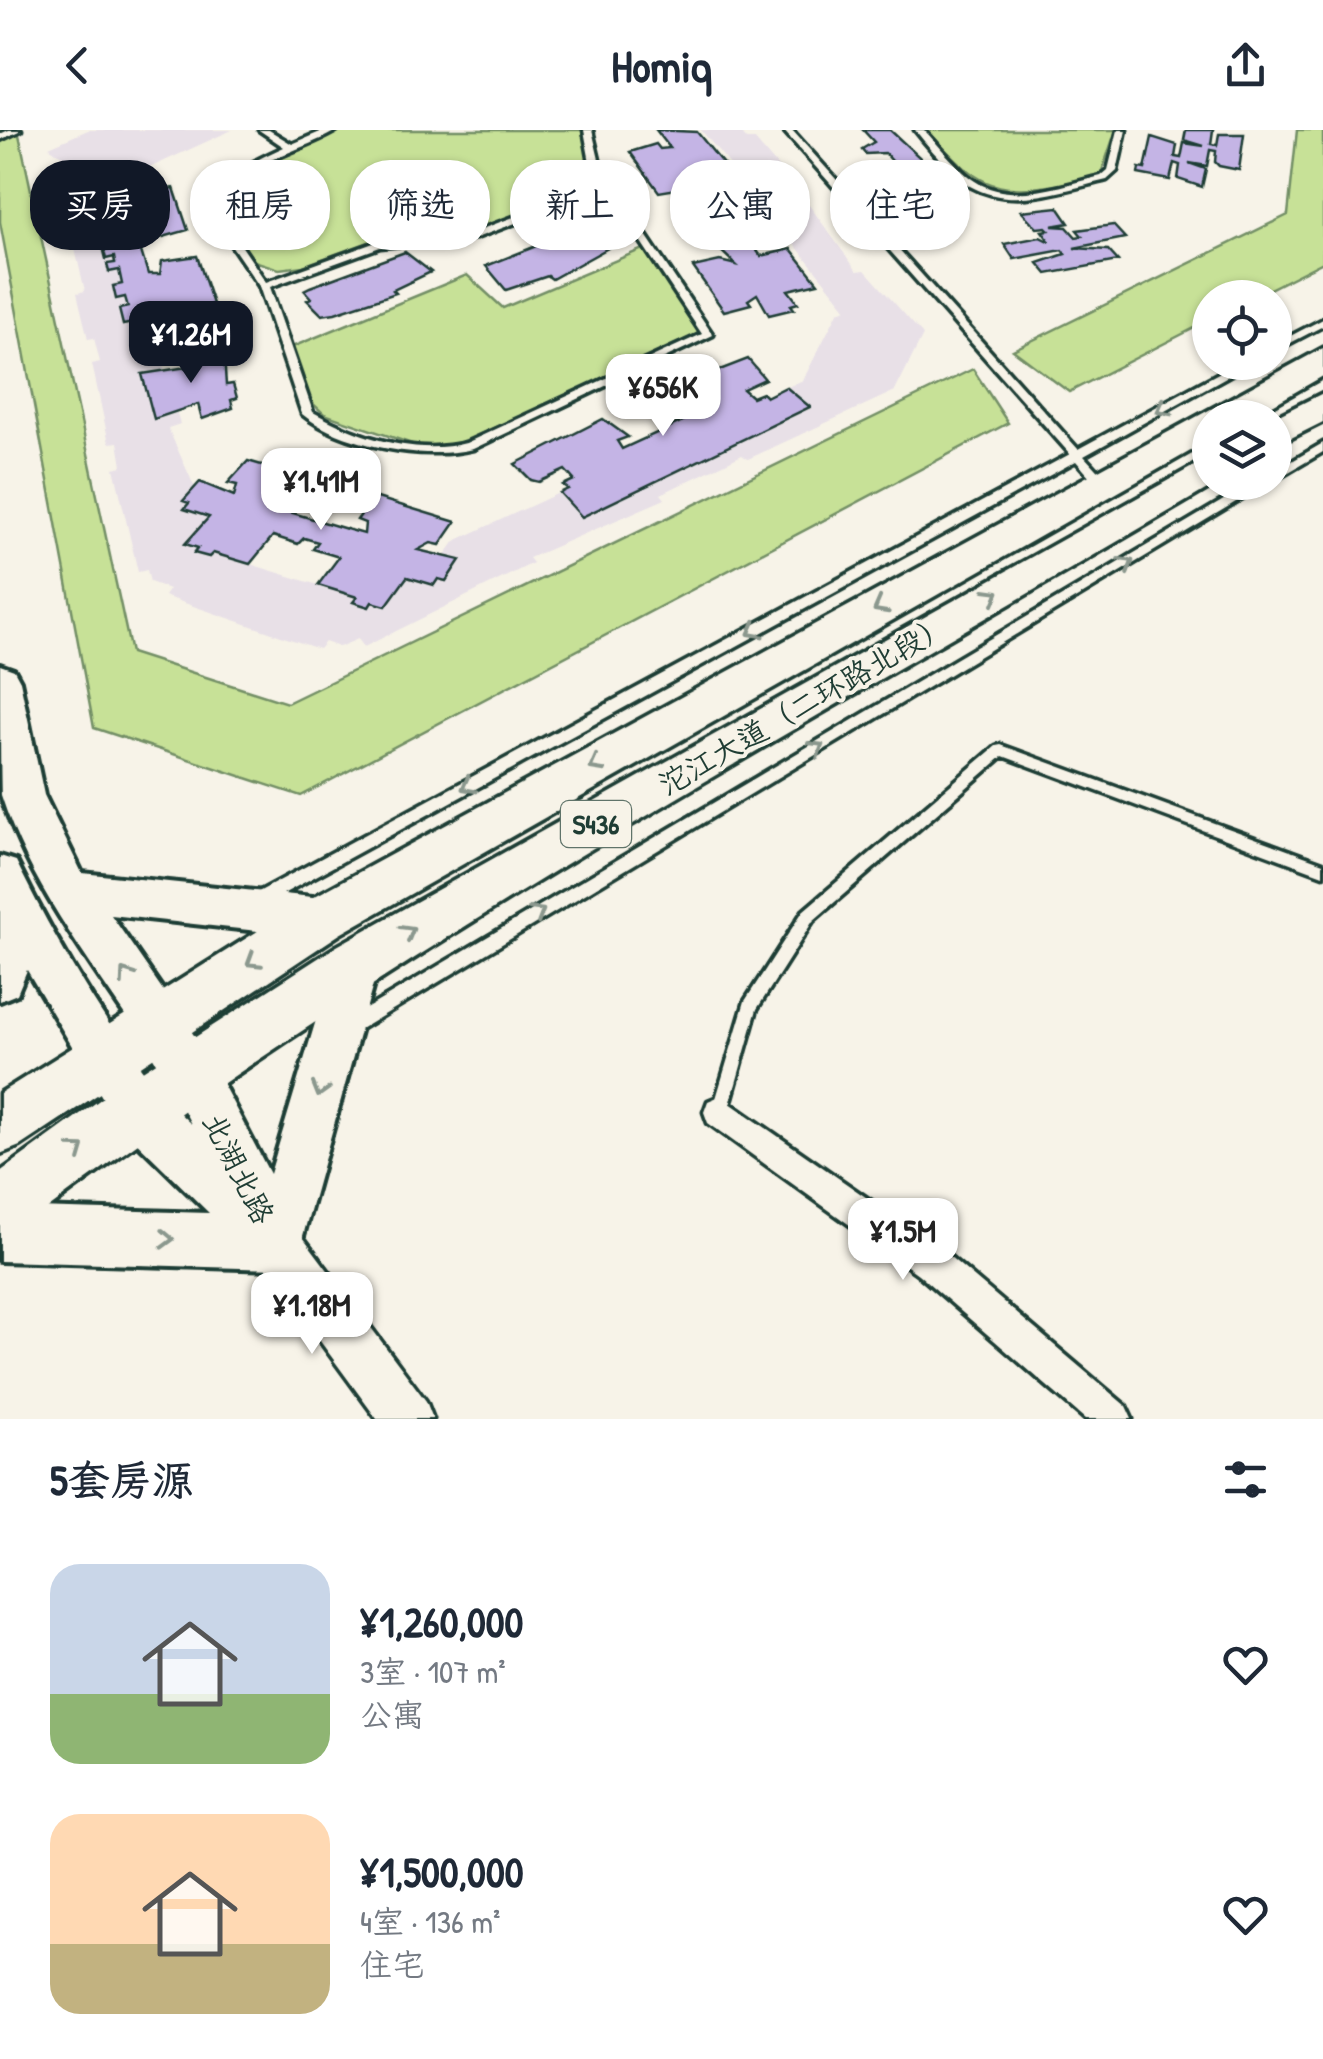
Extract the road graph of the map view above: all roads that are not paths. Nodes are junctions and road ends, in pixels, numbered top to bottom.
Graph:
1 (18, 130) edge
2 (263, 130) edge
3 (333, 130) edge
4 (588, 130) edge
5 (787, 130) edge
6 (918, 130) edge
7 (1122, 130) edge
8 (0, 137) edge
9 (293, 149) junction
10 (594, 160) edge
11 (510, 222) edge
12 (650, 248) edge
13 (264, 286) junction
14 (1323, 322) edge
15 (1292, 339) edge
16 (1323, 360) edge
17 (1221, 380) edge
18 (1252, 400) edge
19 (1323, 405) edge
20 (1292, 423) edge
21 (1192, 430) edge
22 (1323, 448) edge
23 (1292, 466) edge
24 (1089, 469) junction
25 (1192, 480) edge
26 (1234, 500) edge
27 (0, 681) edge
28 (1323, 869) edge
29 (0, 875) edge
30 (68, 891) junction
31 (240, 910) junction
32 (322, 918) junction
33 (21, 919) junction
34 (356, 962) junction
35 (0, 979) edge
36 (157, 1021) junction
37 (335, 1037) junction
38 (104, 1054) junction
39 (190, 1071) junction
40 (136, 1108) junction
41 (720, 1112) joint
42 (0, 1126) edge
43 (12, 1232) edge
44 (277, 1242) junction
45 (408, 1419) edge
46 (1113, 1419) edge

1 - 8 lane
2 - 9 lane
3 - 9 lane
4 - 10 lane
5 - 24 lane
6 - 7 lane
9 - 13 lane
11 - 13 lane
12 - 13 lane
14 - 15 lane
16 - 18 highway
17 -> 24 lane
19 - 20 highway
21 - 24 highway, 沱江大道（二环路北段） / S436
22 - 23 lane
24 -> 31 lane
24 -> 32 highway, 沱江大道（二环路北段） / S436
34 -> 25 highway, 沱江大道（二环路北段） / S436
37 -> 26 lane
27 - 30 main road, 北湖北路
28 - 41 lane
29 - 33 main road, 北湖北路
30 - 31 main road
36 -> 30 main road, 北湖北路
31 - 32 main road
32 -> 36 highway, 沱江大道（二环路北段） / S436
33 - 35 main road
33 - 38 main road, 北湖北路
34 - 37 main road
34 - 39 highway, 沱江大道（二环路北段） / S436
36 - 38 highway, 沱江大道（二环路北段） / S436
36 - 39 main road, 北湖北路
37 -> 44 main road
38 - 40 main road, 北湖北路
38 - 42 highway, 沱江大道（二环路北段） / S436
39 - 40 highway, 沱江大道（二环路北段） / S436
39 - 44 main road, 北湖北路
43 -> 40 highway, 沱江大道（二环路北段） / S436
40 - 44 main road, 北湖北路
41 - 46 street
43 -> 44 main road
44 - 45 street

